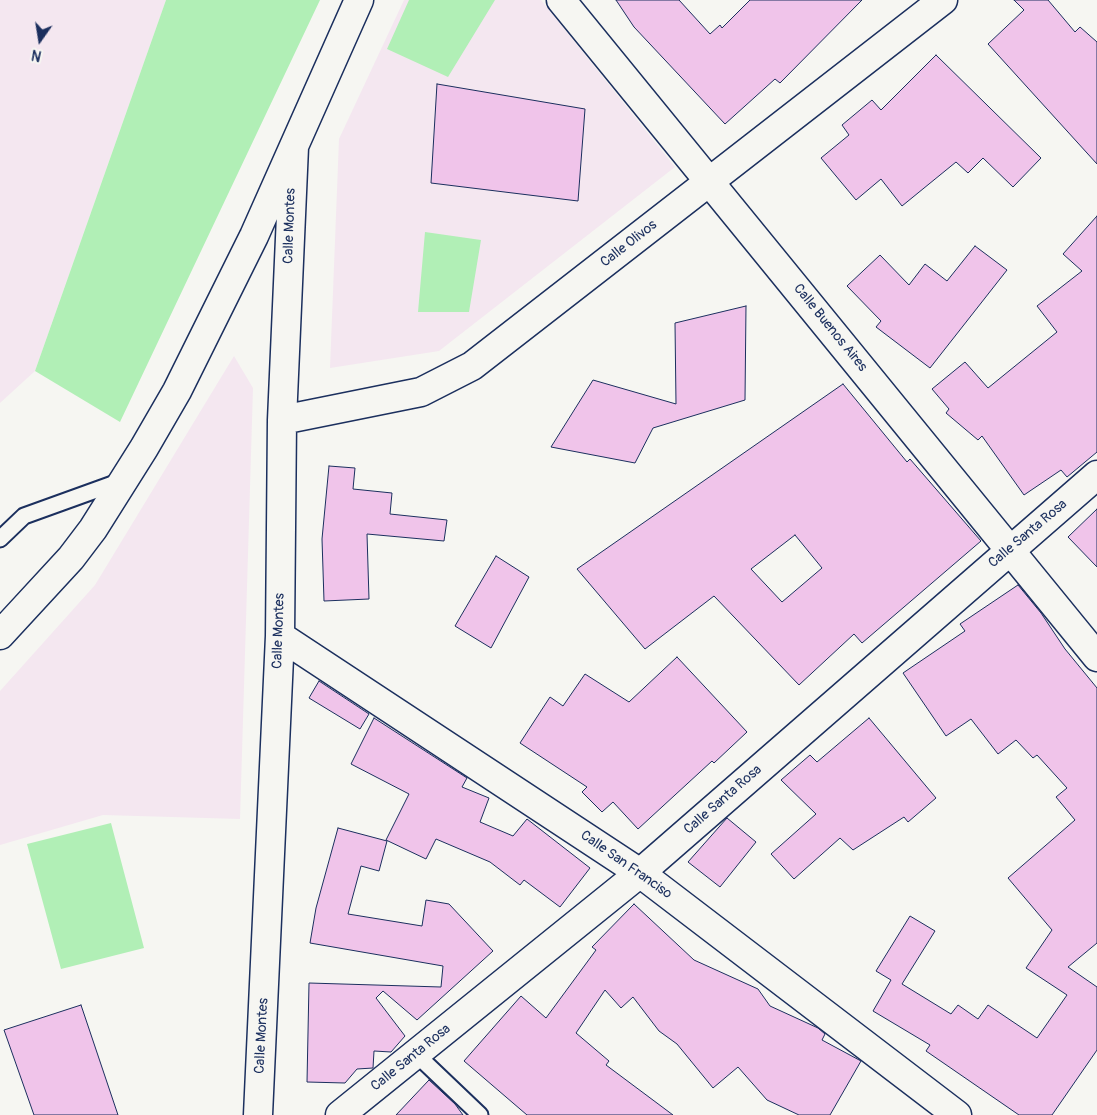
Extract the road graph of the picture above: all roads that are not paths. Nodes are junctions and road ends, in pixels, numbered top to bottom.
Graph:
1 (359, 0) edge
2 (561, 0) edge
3 (944, 0) edge
4 (294, 147) junction
5 (711, 181) junction
6 (282, 420) junction
7 (1097, 475) edge
8 (123, 481) junction
9 (24, 516) junction
10 (0, 530) edge
11 (0, 539) edge
12 (1009, 549) junction
13 (0, 635) edge
14 (280, 636) junction
15 (1097, 657) edge
16 (640, 873) junction
17 (416, 1054) junction
18 (258, 1115) edge
19 (340, 1115) edge
20 (480, 1115) edge
21 (957, 1115) edge

1 - 4 street, Calle Montes
2 - 5 street, Calle Buenos Aires
3 - 5 street, Calle Olivos
4 - 6 street, Calle Montes
4 - 8 street, Calle Montes
5 - 6 street, Calle Olivos
5 - 12 street, Calle Buenos Aires
6 - 14 street, Calle Montes
7 - 12 street, Calle Santa Rosa
8 - 9 lane
8 - 13 street, Calle Montes
9 - 10 lane
9 - 11 lane
12 - 15 street, Calle Buenos Aires
12 - 16 street, Calle Santa Rosa
14 - 16 street, Calle San Franciso
14 - 18 street, Calle Montes
16 - 17 street, Calle Santa Rosa
16 - 21 street, Calle San Franciso
17 - 19 street, Calle Santa Rosa
17 - 20 lane

